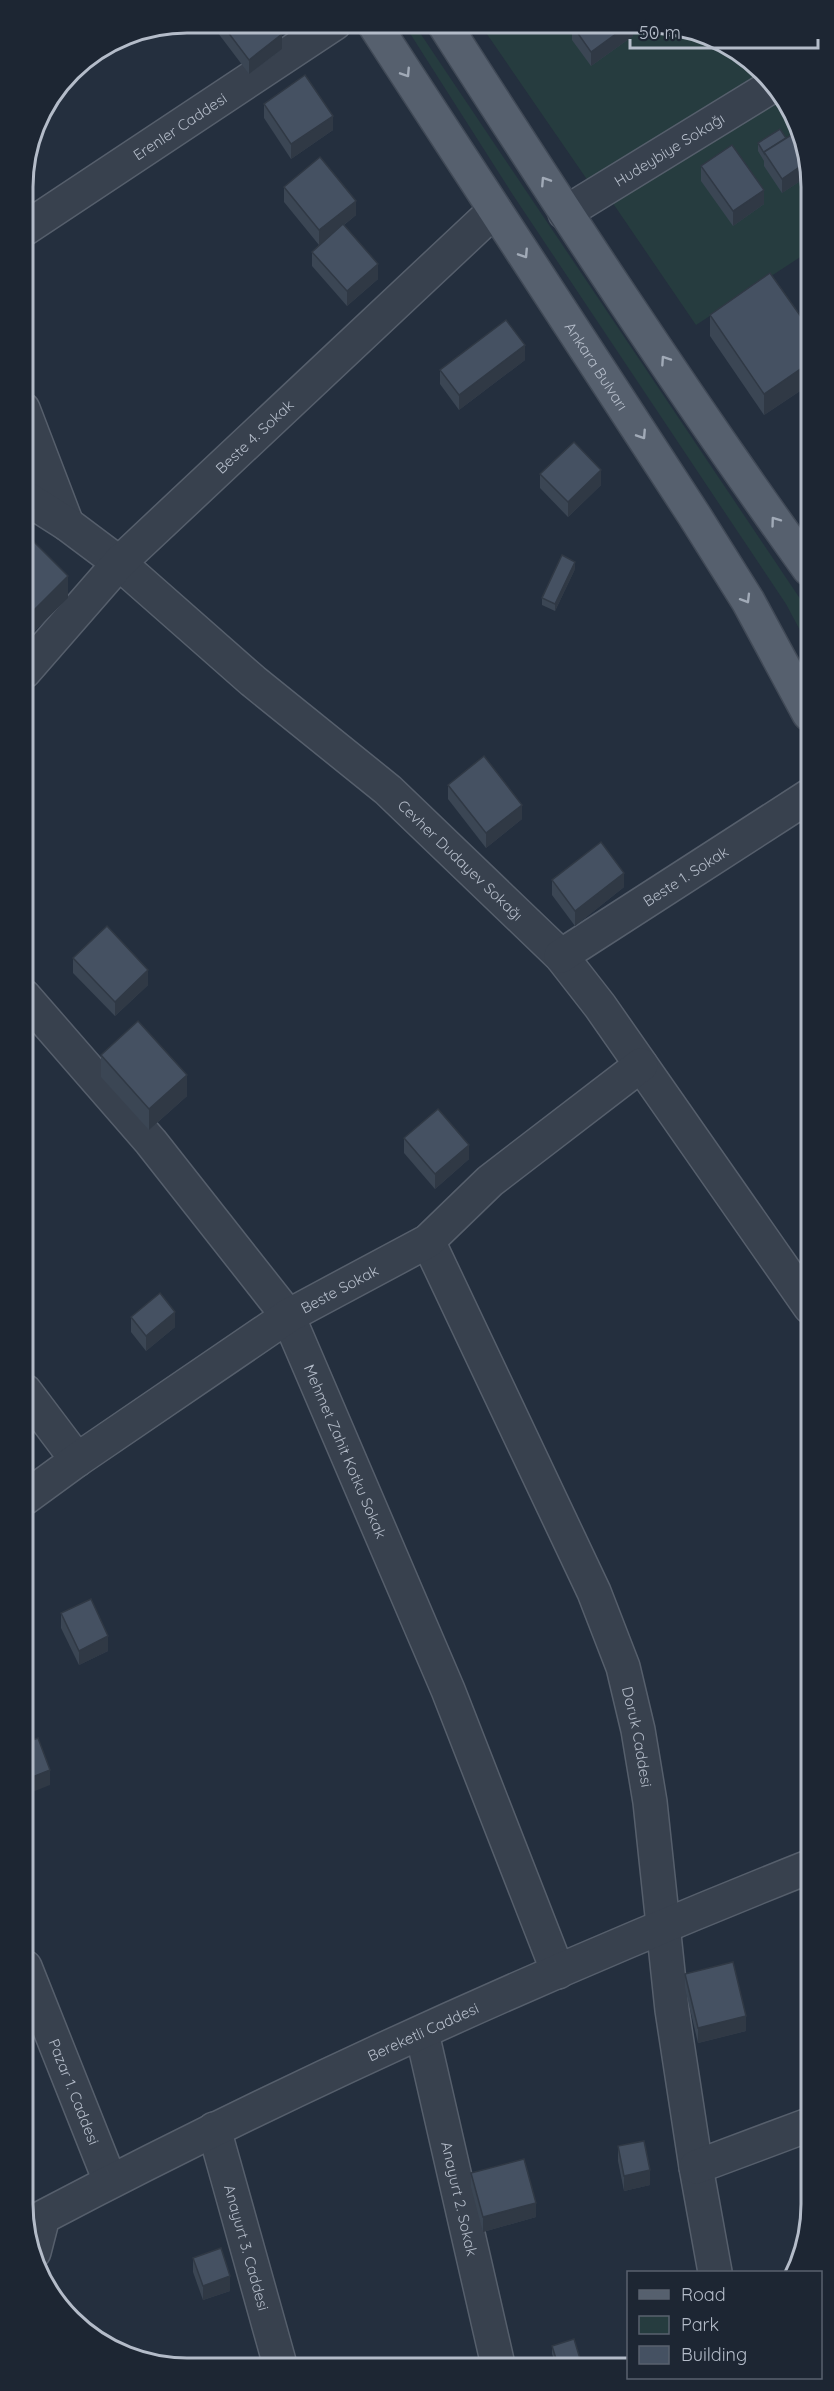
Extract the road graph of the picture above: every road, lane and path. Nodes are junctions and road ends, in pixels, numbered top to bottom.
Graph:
1 (320, 33) edge
2 (380, 33) edge
3 (450, 33) edge
4 (766, 90) edge
5 (495, 210) junction
6 (566, 213) junction
7 (33, 223) edge
8 (33, 435) edge
9 (33, 502) edge
10 (67, 524) junction
11 (801, 558) edge
12 (119, 563) junction
13 (33, 662) edge
14 (801, 699) edge
15 (801, 801) edge
16 (561, 956) junction
17 (33, 1006) edge
18 (641, 1065) junction
19 (428, 1241) junction
20 (801, 1294) edge
21 (288, 1316) junction
22 (33, 1402) edge
23 (77, 1460) junction
24 (33, 1492) edge
25 (801, 1870) edge
26 (662, 1925) junction
27 (558, 1972) junction
28 (33, 1987) edge
29 (422, 2032) junction
30 (801, 2128) edge
31 (214, 2129) junction
32 (696, 2167) junction
33 (110, 2181) junction
34 (37, 2238) edge
35 (715, 2271) edge
36 (278, 2358) edge
37 (496, 2358) edge

1 - 7 street, Erenler Caddesi
2 -> 5 main road, Ankara Bulvarı
6 -> 3 main road
4 - 6 street, Hudeybiye Sokağı
5 - 12 street, Beste 4. Sokak
5 -> 14 main road, Ankara Bulvarı
11 -> 6 main road
8 - 10 street
9 - 10 street, Cevher Dudayev Sokağı
10 - 12 street, Cevher Dudayev Sokağı
12 - 13 street, Beste 4. Sokak
12 - 16 street, Cevher Dudayev Sokağı
15 - 16 street, Beste 1. Sokak
16 - 18 street, Cevher Dudayev Sokağı
17 - 21 street, Mehmet Zahit Kotku Sokak
18 - 19 street, Beste Sokak
18 - 20 street, Cevher Dudayev Sokağı
19 - 21 street, Beste Sokak
19 - 26 street, Doruk Caddesi
21 - 23 street, Beste Sokak
21 - 27 street, Mehmet Zahit Kotku Sokak
22 - 23 street
23 - 24 street, Beste Sokak
25 - 26 street, Bereketli Caddesi
26 - 27 street, Bereketli Caddesi
26 - 32 street, Doruk Caddesi
27 - 29 street, Bereketli Caddesi
28 - 33 street, Pazar 1. Caddesi
29 - 31 street, Bereketli Caddesi
29 - 37 street, Anayurt 2. Sokak
30 - 32 street
31 - 33 street, Bereketli Caddesi
31 - 36 street, Anayurt 3. Caddesi
32 - 35 street, Doruk Caddesi
33 - 34 street, Bereketli Caddesi

